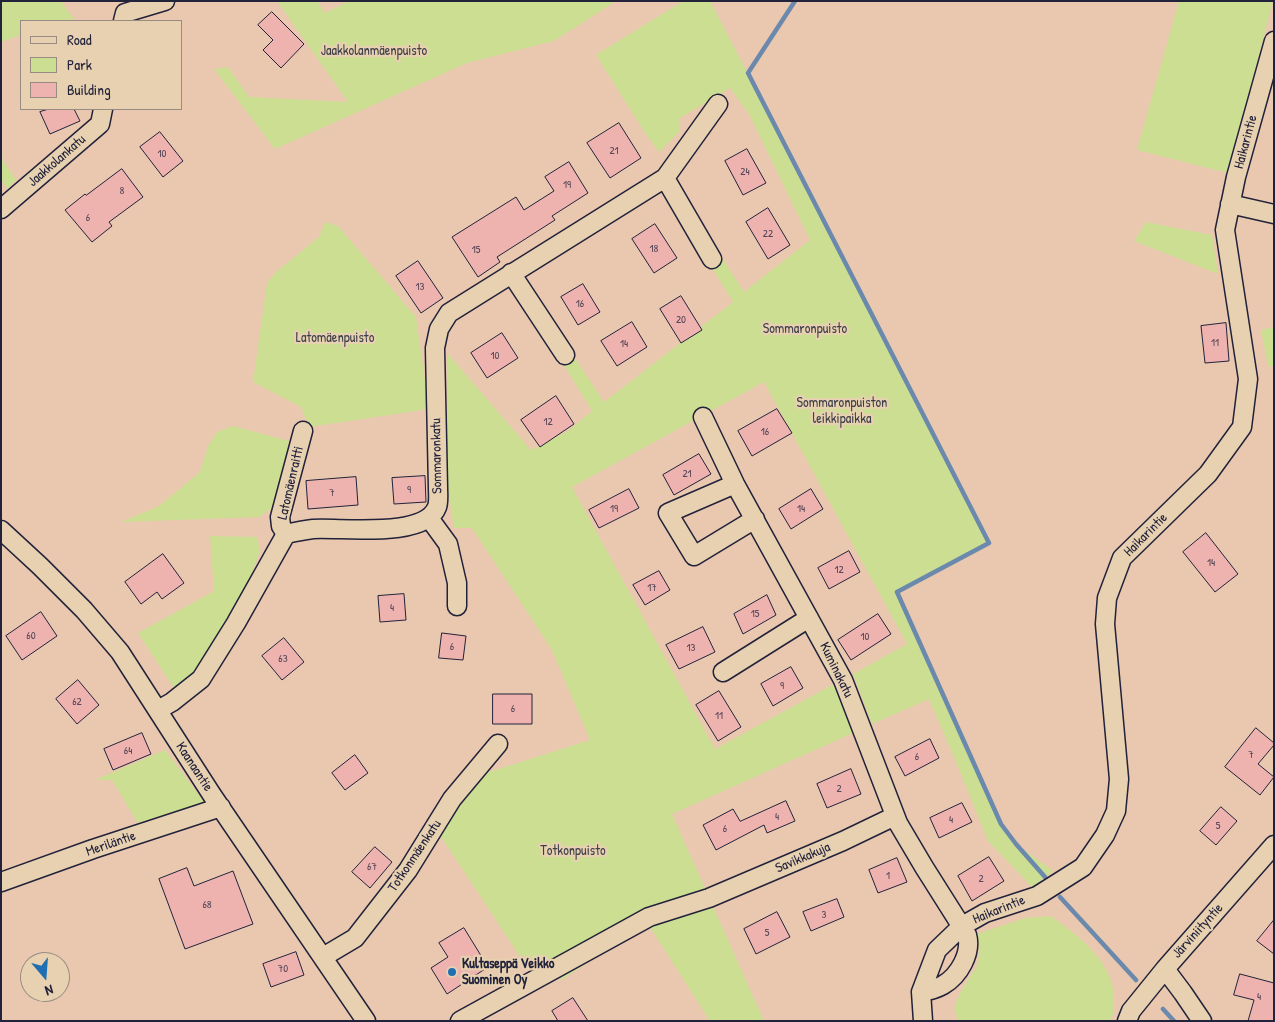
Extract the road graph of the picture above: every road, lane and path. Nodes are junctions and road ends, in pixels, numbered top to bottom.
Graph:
1 (165, 1) edge
2 (123, 20) edge
3 (1273, 46) edge
4 (718, 104) dead end
5 (103, 110) edge
6 (665, 178) junction
7 (1230, 204) junction
8 (1, 209) edge
9 (1274, 214) edge
10 (712, 258) dead end
11 (511, 273) junction
12 (565, 355) dead end
13 (703, 417) dead end
14 (303, 431) dead end
15 (735, 484) junction
16 (429, 518) junction
17 (755, 519) junction
18 (1, 530) edge
19 (286, 534) junction
20 (457, 606) dead end
21 (809, 618) junction
22 (723, 672) dead end
23 (158, 710) junction
24 (498, 744) dead end
25 (221, 807) junction
26 (896, 816) junction
27 (1274, 845) edge
28 (1, 882) edge
29 (962, 926) junction
30 (323, 957) junction
31 (1164, 969) junction
32 (921, 992) junction
33 (366, 1021) edge
34 (460, 1021) edge
35 (923, 1021) edge
36 (1127, 1021) edge
37 (1202, 1021) edge

1 - 2 street
3 - 7 street, Haikarintie
4 - 6 street
5 - 8 street, Jaakkolankatu
6 - 10 street
6 - 11 street, Sommaronkatu
7 - 9 street
7 - 29 street, Haikarintie
11 - 12 street
11 - 16 street, Sommaronkatu
13 - 15 street, Kuminakatu
14 - 19 street, Latomäenraitti
15 - 17 street, Kuminakatu
15 - 17 street
16 - 19 street
16 - 20 street
17 - 21 street, Kuminakatu
18 - 23 street, Kaanaantie
19 - 23 street
21 - 22 street
21 - 26 street, Kuminakatu
23 - 25 street, Kaanaantie
24 - 30 street, Totkonmäenkatu
25 - 28 street, Meriläntie
25 - 30 street, Kaanaantie
26 - 29 street, Kuminakatu
26 - 34 street, Savikkakuja
27 - 31 street, Järviniityntie
29 - 32 street, Haikarintie
29 - 32 street
30 - 33 street, Kaanaantie
31 - 36 street, Järviniityntie
31 - 37 street
32 - 35 street, Haikarintie

